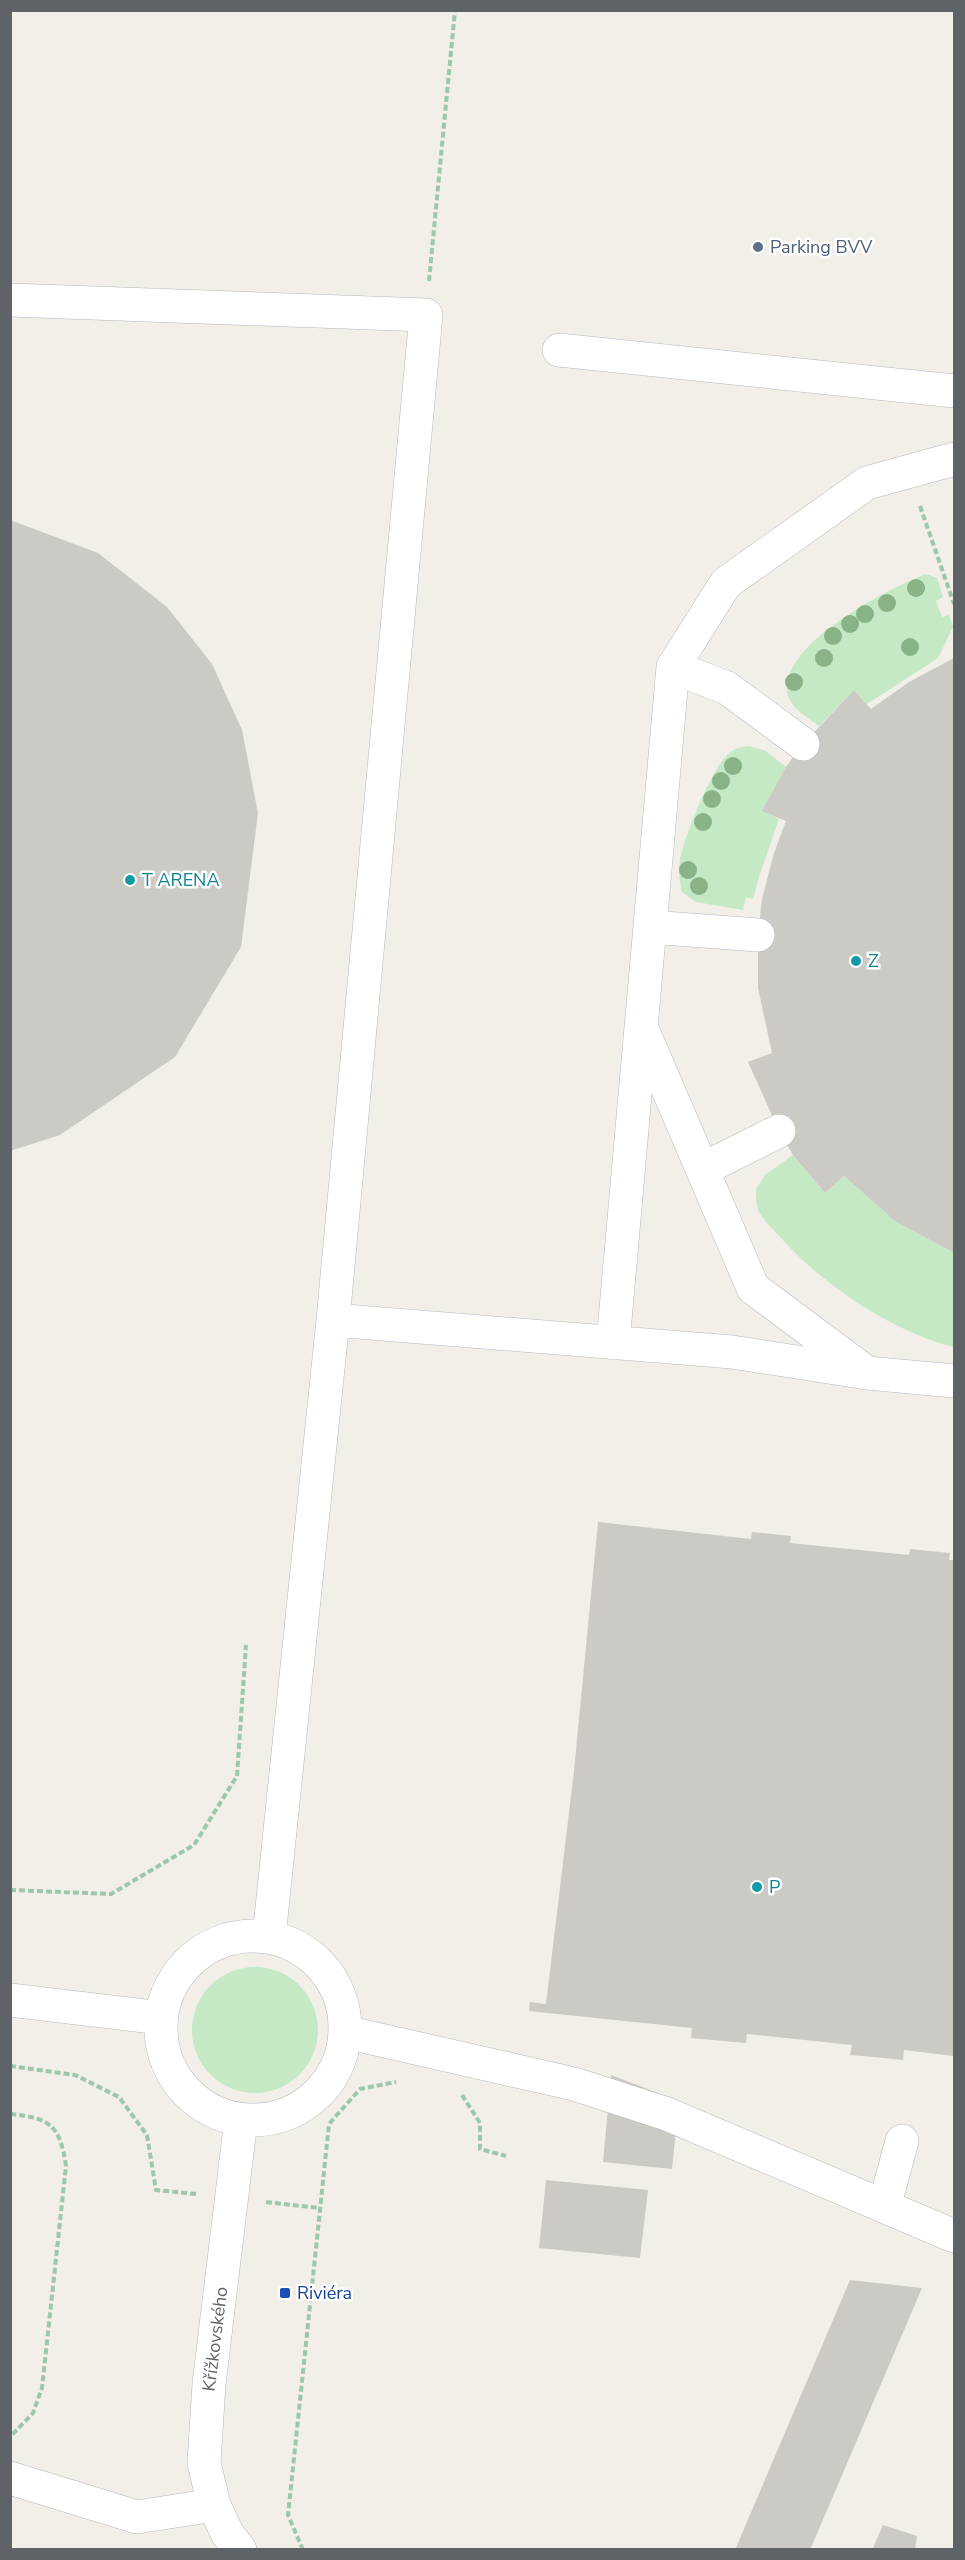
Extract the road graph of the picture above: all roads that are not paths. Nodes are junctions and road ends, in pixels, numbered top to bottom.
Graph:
1 (10, 300) edge
2 (559, 350) dead end
3 (954, 391) edge
4 (954, 459) edge
5 (673, 667) junction
6 (803, 744) dead end
7 (650, 927) junction
8 (758, 935) dead end
9 (641, 1027) junction
10 (778, 1131) dead end
11 (703, 1169) junction
12 (333, 1320) junction
13 (614, 1342) junction
14 (867, 1373) junction
15 (954, 1382) edge
16 (269, 1937) junction
17 (10, 2000) edge
18 (160, 2018) junction
19 (345, 2032) junction
20 (241, 2120) junction
21 (902, 2141) dead end
22 (885, 2204) junction
23 (954, 2236) edge
24 (10, 2478) edge
25 (214, 2505) junction
26 (240, 2550) edge

1 - 12 street
2 - 3 street
4 - 5 street
5 - 6 street
5 - 7 street
7 - 8 street
7 - 9 street
9 - 11 street
9 - 13 street
10 - 11 street
11 - 14 street
12 - 13 street
12 - 16 street
13 - 14 street
14 - 15 street
16 - 18 street
16 - 19 street
17 - 18 street
18 - 20 street
19 - 20 street
19 - 22 street
20 - 25 street, Křížkovského
21 - 22 street
22 - 23 street
24 - 25 street
25 - 26 street, Křížkovského

